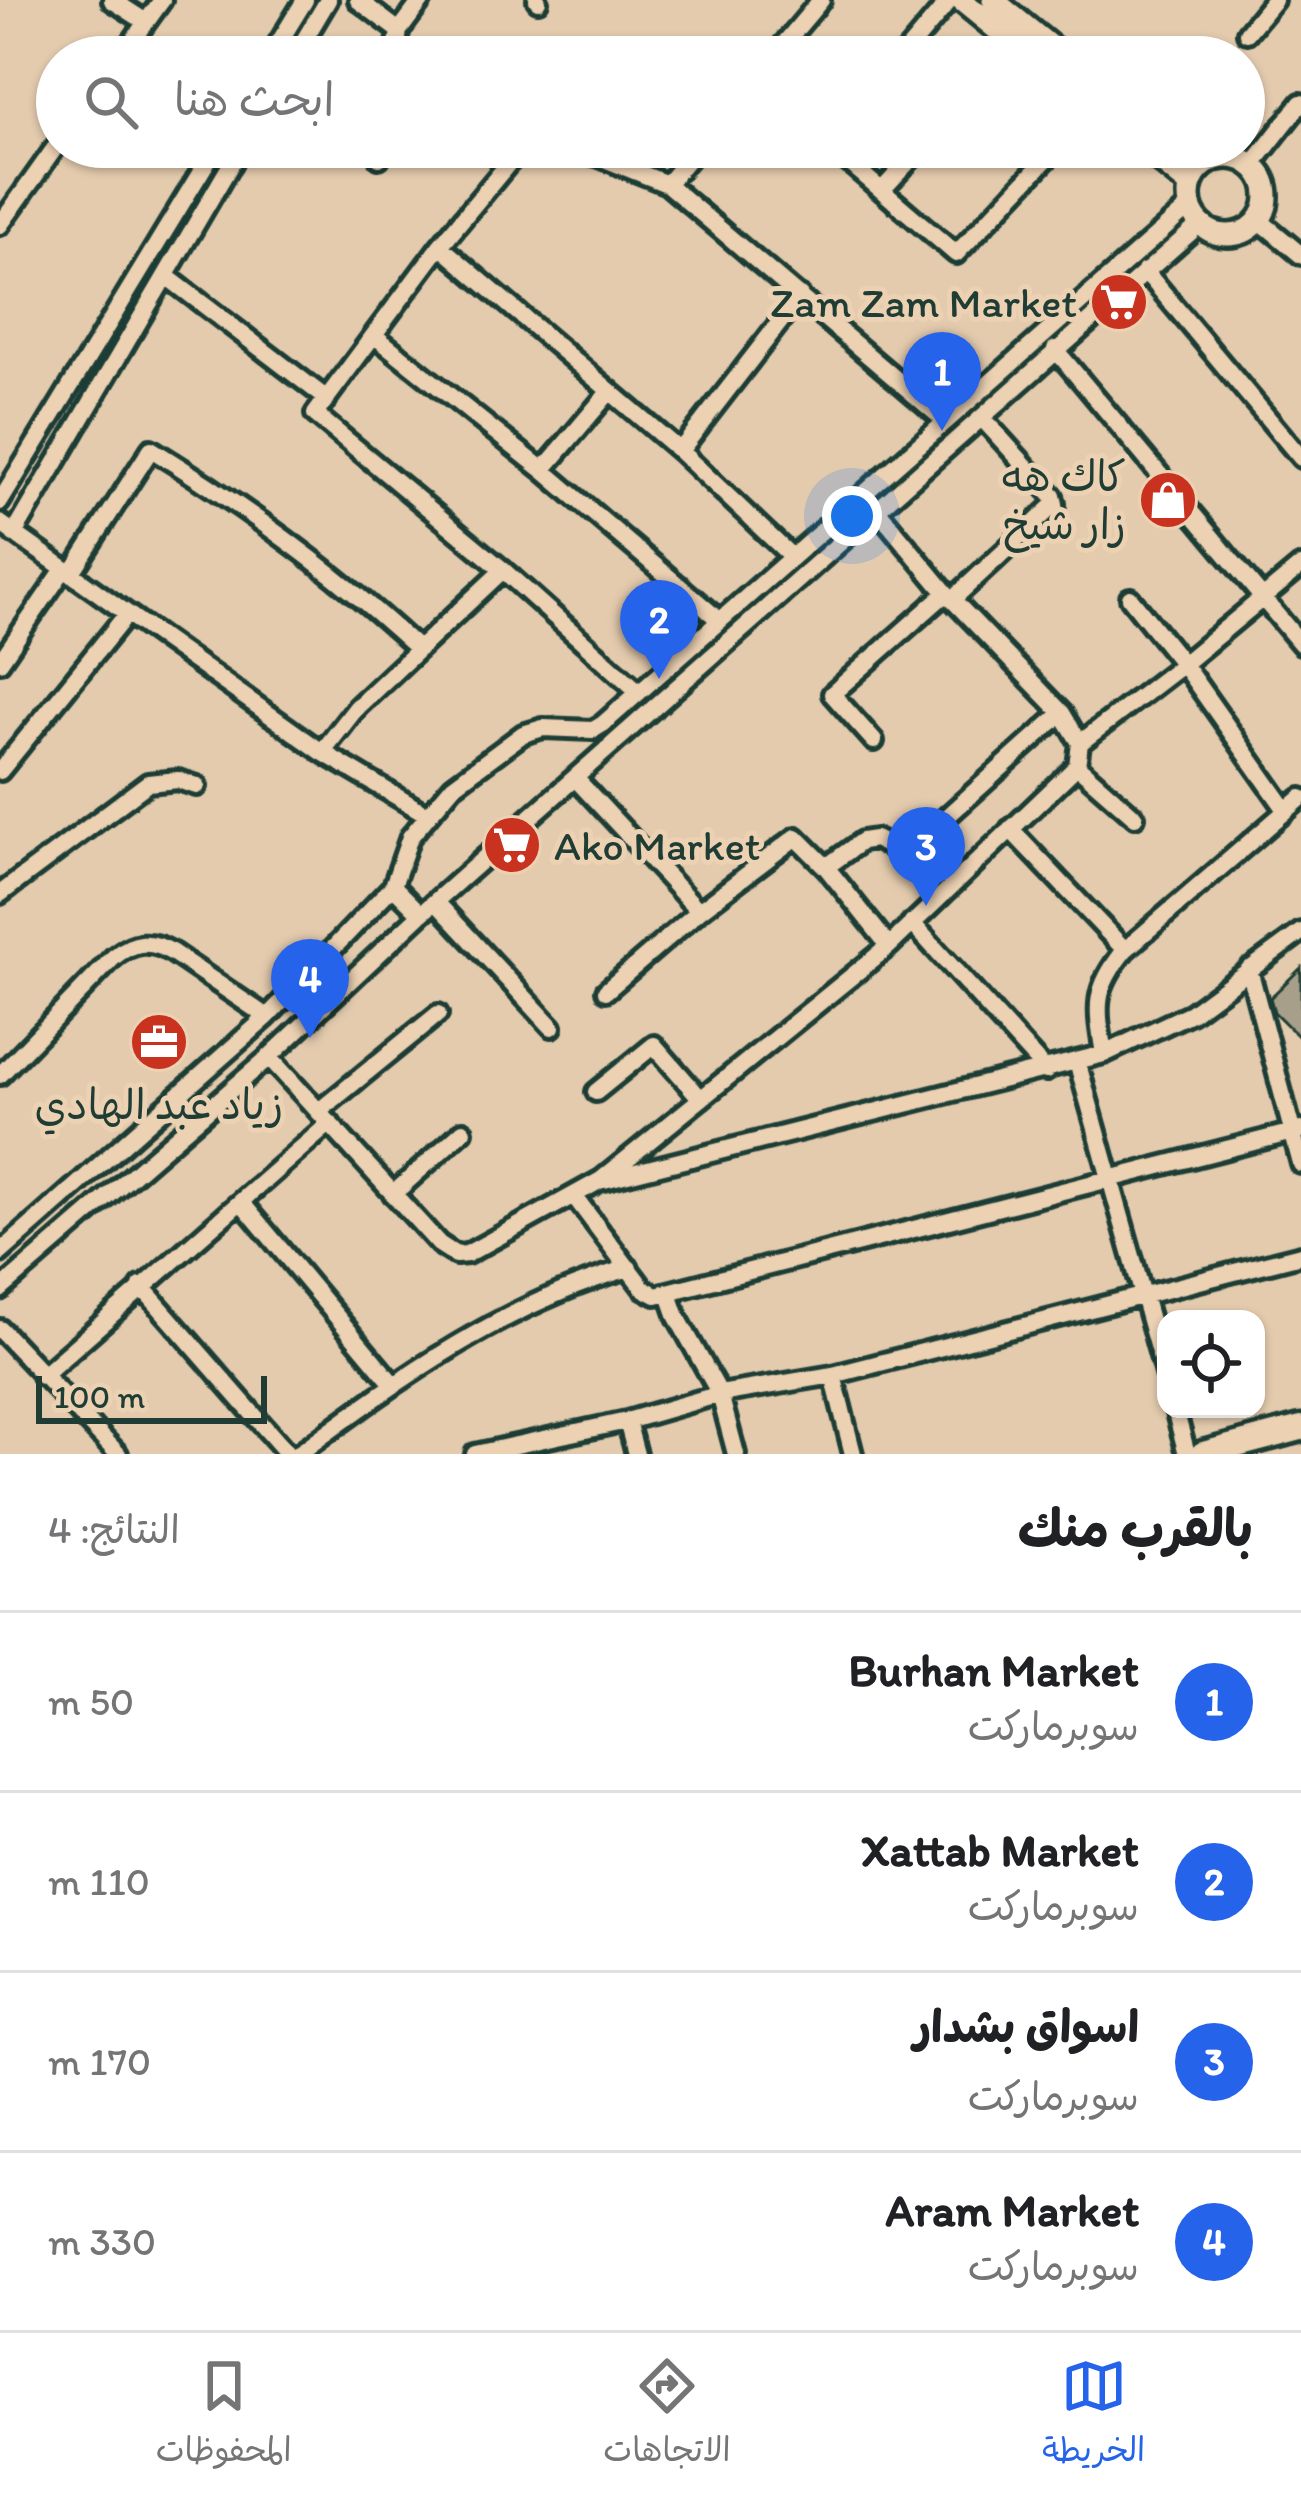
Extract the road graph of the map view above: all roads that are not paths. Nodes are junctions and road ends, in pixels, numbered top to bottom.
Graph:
1 (112, 0) edge
2 (161, 0) edge
3 (305, 0) edge
4 (328, 0) edge
5 (358, 0) edge
6 (422, 0) edge
7 (821, 0) edge
8 (950, 0) edge
9 (961, 0) edge
10 (993, 0) edge
11 (1274, 0) edge
12 (146, 22) junction
13 (399, 31) junction
14 (1247, 33) dead end
15 (136, 36) edge
16 (283, 36) edge
17 (307, 36) edge
18 (398, 36) edge
19 (791, 36) edge
20 (920, 36) edge
21 (1000, 36) edge
22 (1038, 36) edge
23 (1301, 103) edge
24 (1265, 149) edge
25 (41, 168) edge
26 (203, 168) edge
27 (230, 168) edge
28 (505, 168) edge
29 (627, 168) edge
30 (680, 168) edge
31 (856, 168) edge
32 (902, 168) edge
33 (1038, 168) edge
34 (1165, 168) edge
35 (1184, 168) edge
36 (1217, 168) edge
37 (1254, 168) edge
38 (667, 184) junction
39 (882, 190) junction
40 (1195, 196) junction
41 (1259, 220) junction
42 (0, 225) edge
43 (440, 246) junction
44 (1301, 255) edge
45 (1145, 272) junction
46 (166, 276) junction
47 (800, 296) junction
48 (375, 336) junction
49 (1055, 349) junction
50 (610, 391) junction
51 (327, 399) junction
52 (982, 418) junction
53 (944, 419) junction
54 (680, 451) junction
55 (1301, 458) edge
56 (543, 470) junction
57 (0, 502) edge
58 (878, 511) junction
59 (5, 530) edge
60 (791, 556) junction
61 (1301, 566) edge
62 (503, 570) junction
63 (68, 572) junction
64 (949, 596) junction
65 (1264, 597) junction
66 (1130, 598) dead end
67 (127, 614) junction
68 (719, 620) junction
69 (1301, 644) edge
70 (417, 648) junction
71 (0, 662) edge
72 (1183, 664) junction
73 (639, 692) junction
74 (1062, 713) junction
75 (584, 731) junction
76 (874, 741) dead end
77 (1080, 742) junction
78 (322, 752) junction
79 (604, 755) junction
80 (1078, 766) junction
81 (0, 771) edge
82 (577, 779) junction
83 (196, 786) dead end
84 (1301, 798) edge
85 (1286, 810) junction
86 (426, 814) junction
87 (1135, 817) dead end
88 (1010, 829) junction
89 (826, 867) junction
90 (3, 885) edge
91 (393, 886) junction
92 (436, 902) junction
93 (699, 910) junction
94 (421, 914) junction
95 (911, 923) junction
96 (1301, 932) edge
97 (889, 946) junction
98 (1125, 950) junction
99 (1249, 968) junction
100 (605, 991) dead end
101 (438, 1014) dead end
102 (267, 1017) junction
103 (552, 1028) dead end
104 (1104, 1054) junction
105 (269, 1057) junction
106 (1077, 1061) junction
107 (1046, 1071) junction
108 (0, 1075) edge
109 (596, 1092) dead end
110 (701, 1099) junction
111 (324, 1117) junction
112 (464, 1131) dead end
113 (1297, 1131) edge
114 (1301, 1164) edge
115 (1108, 1179) junction
116 (601, 1180) junction
117 (393, 1194) junction
118 (574, 1196) junction
119 (242, 1203) junction
120 (0, 1253) edge
121 (1301, 1255) edge
122 (629, 1268) junction
123 (141, 1286) junction
124 (0, 1290) edge
125 (669, 1294) junction
126 (1144, 1295) junction
127 (0, 1329) edge
128 (1157, 1343) edge
129 (833, 1375) junction
130 (42, 1376) junction
131 (393, 1384) junction
132 (720, 1394) junction
133 (1177, 1418) edge
134 (627, 1421) junction
135 (1301, 1428) edge
136 (118, 1454) edge
137 (288, 1454) edge
138 (298, 1454) edge
139 (475, 1454) edge
140 (636, 1454) edge
141 (736, 1454) edge
142 (853, 1454) edge
143 (1187, 1454) edge
144 (1203, 1454) edge

1 - 12 street
2 - 12 street
3 - 16 street
4 - 17 street
5 - 13 street
6 - 13 street
7 - 19 street
8 - 20 street
9 - 21 street
10 - 22 street
11 - 14 street
12 - 15 street
13 - 18 street
23 - 24 street
25 - 42 street
26 - 57 street
27 - 46 street
28 - 43 street
29 - 38 street
30 - 38 street
31 - 39 street
32 - 39 street
33 - 39 street
34 - 40 street
35 - 40 street
36 - 40 street
37 - 41 street
38 - 47 street
40 - 41 street
40 - 45 street
40 - 53 street
41 - 44 street
43 - 48 street
43 - 50 street
45 - 49 street
45 - 55 street
46 - 51 street
46 - 59 street
47 - 53 street
47 - 54 street
48 - 51 street
48 - 56 street
49 - 52 street
49 - 65 street
50 - 54 street
50 - 56 street
51 - 62 street
52 - 58 street
52 - 64 street
53 - 60 street
54 - 60 street
56 - 68 street
58 - 64 street
58 - 79 street
59 - 63 street
60 - 68 street
61 - 65 street
62 - 70 street
62 - 73 street
63 - 67 street
63 - 70 street
63 - 71 street
64 - 74 street
64 - 76 street
65 - 69 street
65 - 72 street
66 - 72 street
67 - 78 street
67 - 81 street
68 - 73 street
70 - 78 street
72 - 77 street
72 - 85 street
73 - 75 street
74 - 77 street
74 - 89 street
75 - 79 street
75 - 86 street
77 - 80 street
78 - 86 street
79 - 82 street
80 - 87 street
80 - 88 street
82 - 92 street
82 - 93 street
83 - 90 street
84 - 85 street
85 - 98 street
86 - 91 street
88 - 95 street
88 - 98 street
89 - 93 street
89 - 97 street
91 - 94 street
91 - 102 street
92 - 94 street
92 - 103 street
93 - 100 street
94 - 105 street
95 - 97 street
95 - 107 street
96 - 99 street
97 - 110 street
98 - 104 street
99 - 104 street
99 - 113 street
101 - 111 street
102 - 108 street
102 - 120 street
104 - 106 street
105 - 111 street
105 - 124 street
106 - 107 street
106 - 115 street
107 - 116 street
109 - 110 street
110 - 116 street
111 - 117 street
111 - 119 street
112 - 117 street
113 - 114 street
113 - 115 street
115 - 125 street
115 - 126 street
116 - 118 street
117 - 118 street
118 - 122 street
119 - 123 street
119 - 131 street
121 - 126 street
122 - 125 street
122 - 131 street
123 - 130 street
123 - 137 street
125 - 132 street
126 - 128 street
126 - 129 street
127 - 130 street
129 - 132 street
129 - 142 street
130 - 136 street
131 - 138 street
132 - 134 street
132 - 141 street
133 - 143 street
134 - 139 street
134 - 140 street
135 - 144 main road

